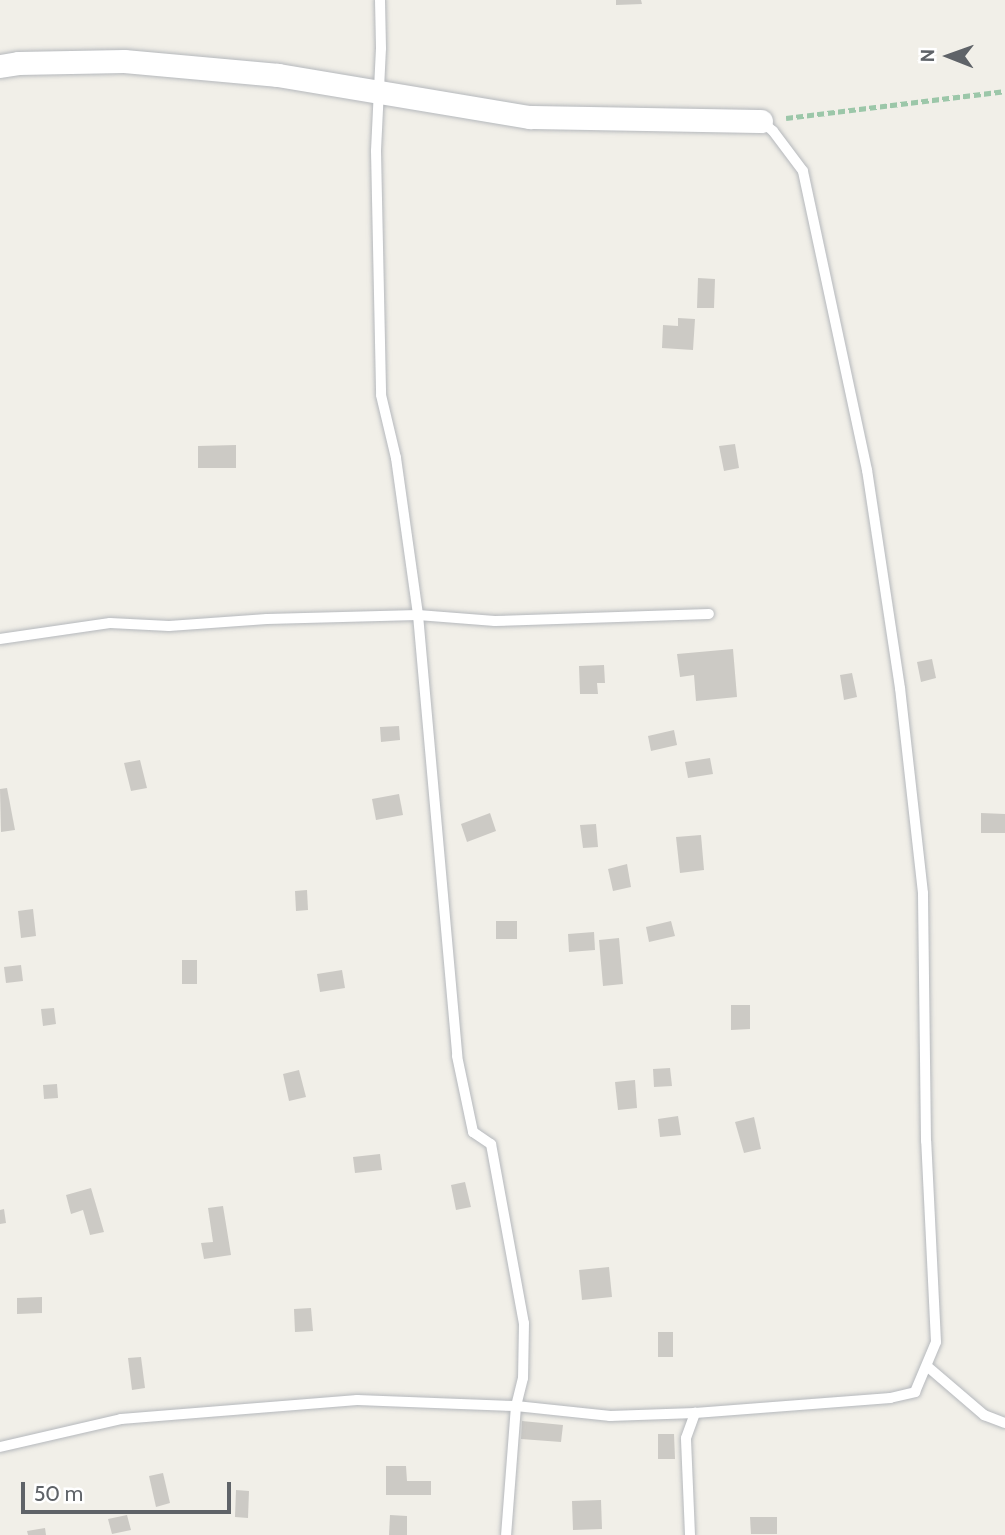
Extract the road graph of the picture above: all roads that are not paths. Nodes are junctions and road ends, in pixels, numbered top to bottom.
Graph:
1 (380, 0) edge
2 (0, 66) edge
3 (378, 91) junction
4 (761, 121) joint
5 (709, 614) dead end
6 (418, 615) junction
7 (0, 639) edge
8 (928, 1367) junction
9 (516, 1406) junction
10 (695, 1413) junction
11 (1005, 1423) edge
12 (0, 1447) edge
13 (506, 1535) edge
14 (691, 1535) edge

1 - 3 lane
2 - 3 street
3 - 4 street
3 - 6 lane
4 - 8 lane
5 - 6 lane
6 - 7 lane
6 - 9 lane
8 - 10 lane
8 - 11 lane
9 - 10 lane
9 - 12 lane
9 - 13 lane
10 - 14 lane

